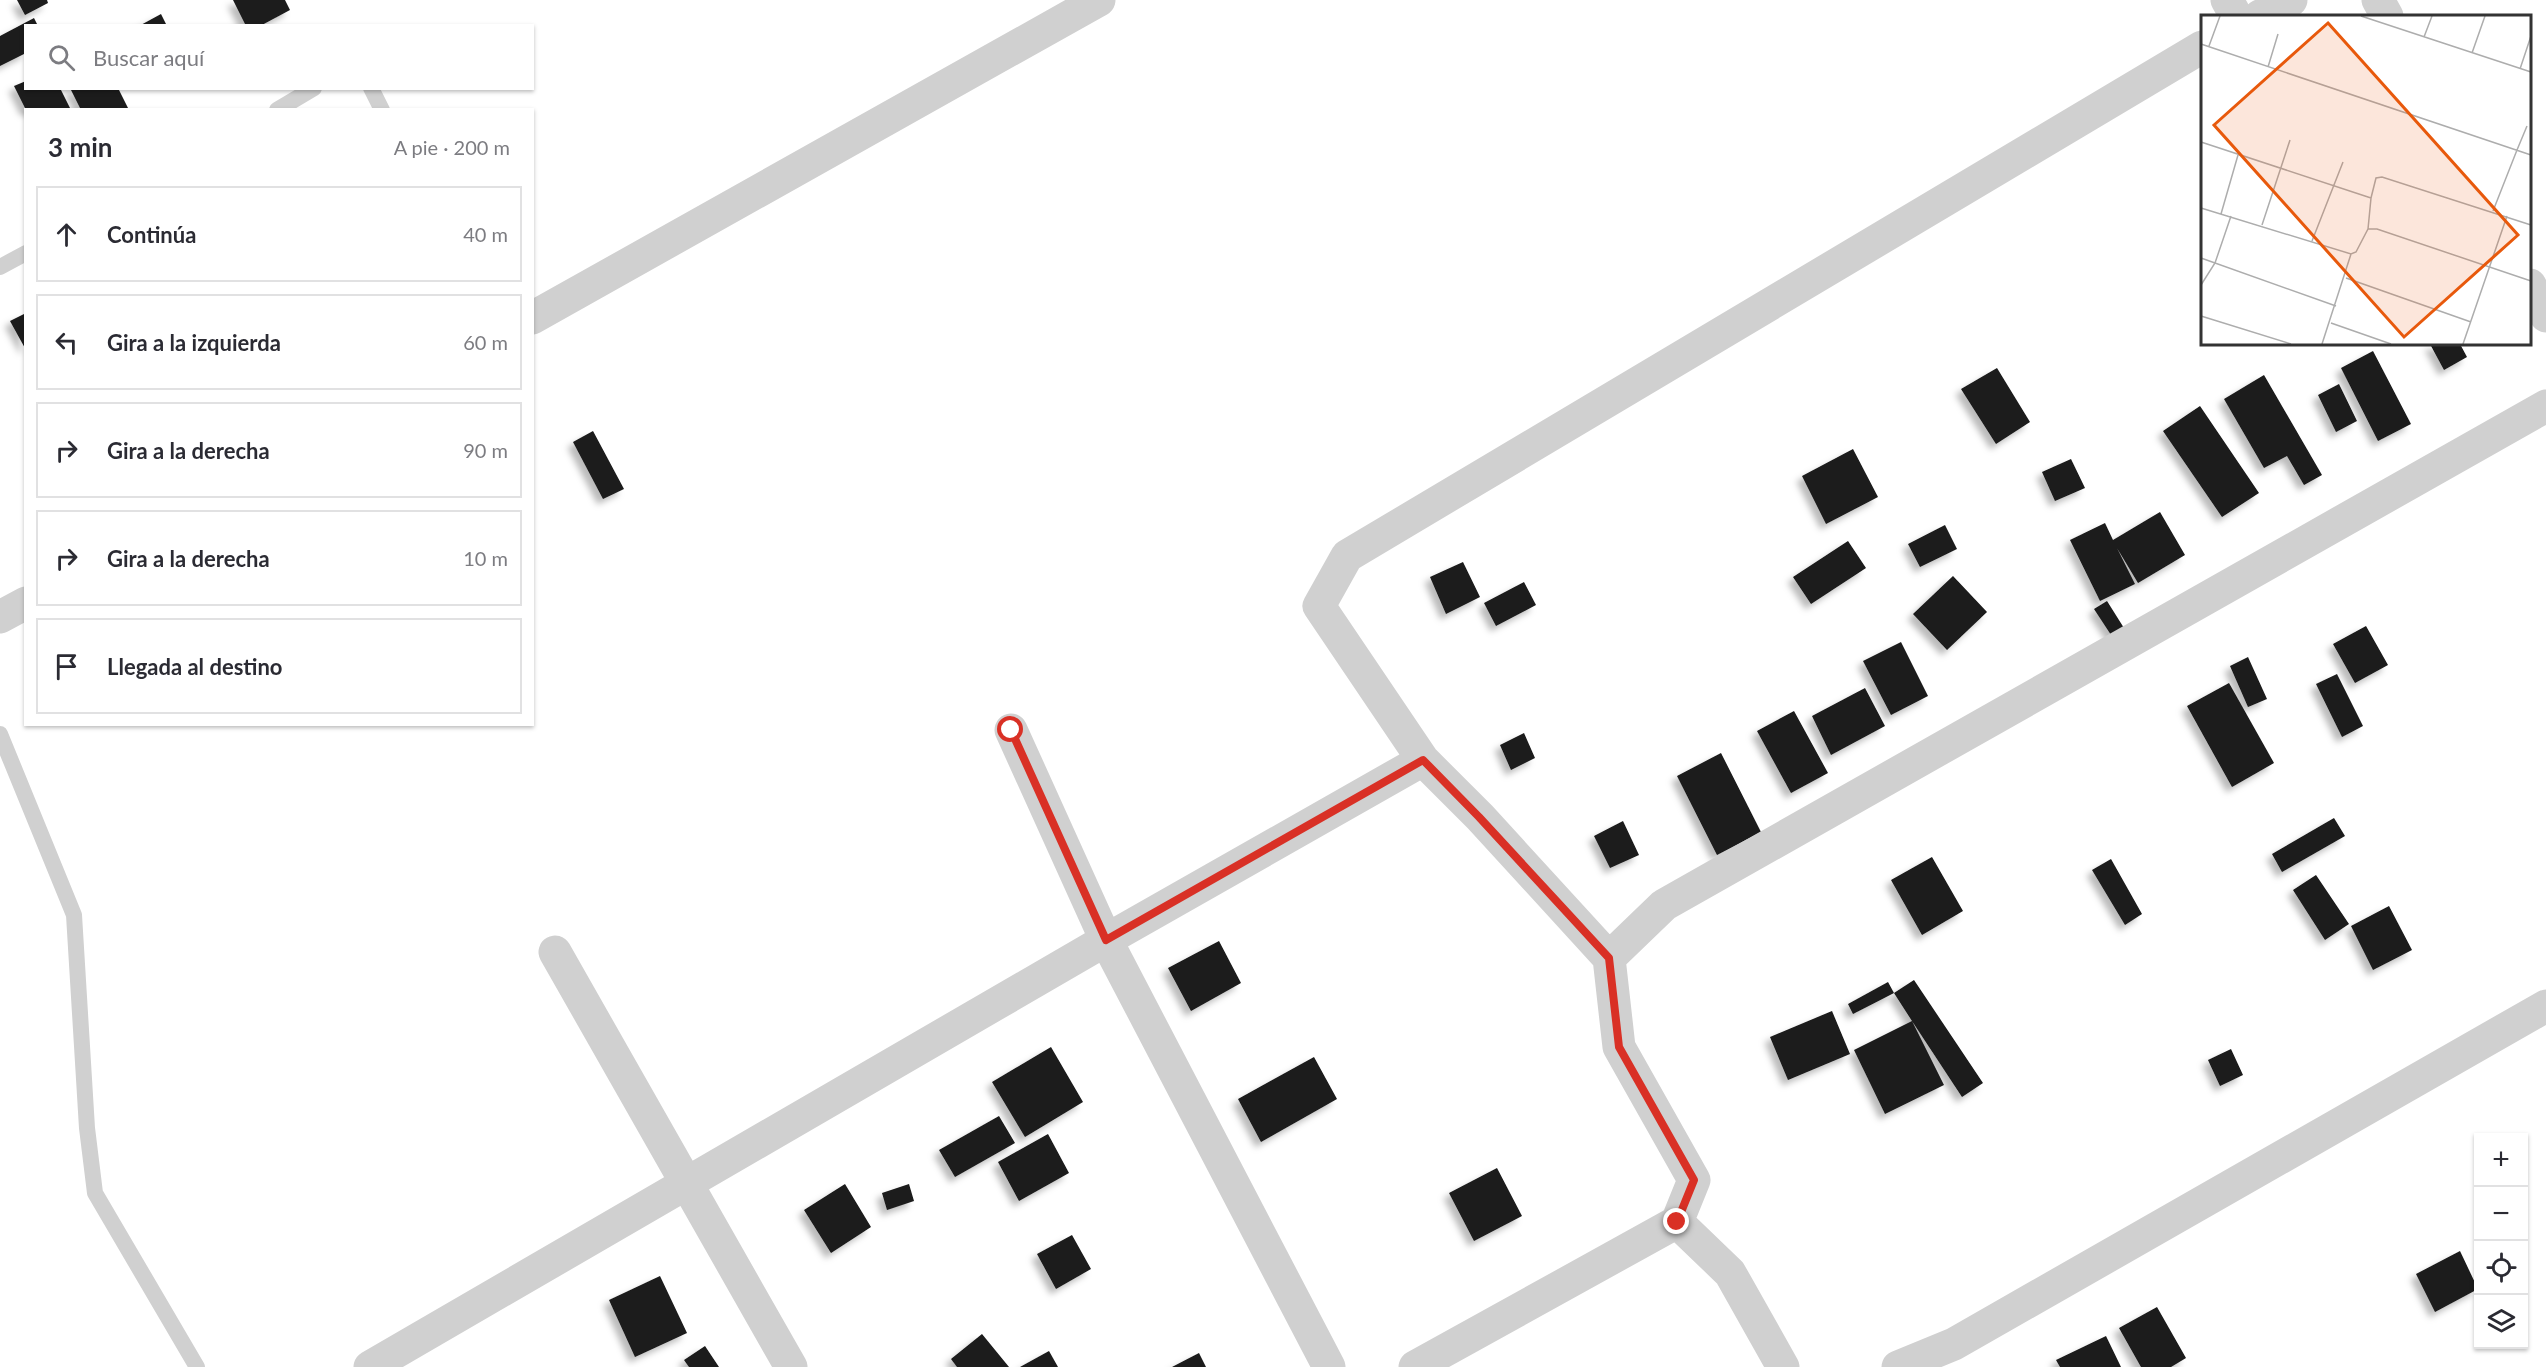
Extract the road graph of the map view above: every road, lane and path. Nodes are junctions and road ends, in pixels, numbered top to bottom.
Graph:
1 (1099, 0) edge
2 (2227, 0) edge
3 (2291, 0) edge
4 (2378, 0) edge
5 (2235, 15) edge
6 (2262, 15) edge
7 (2386, 15) edge
8 (2201, 48) edge
9 (311, 90) edge
10 (372, 90) edge
11 (280, 108) edge
12 (381, 108) edge
13 (24, 254) edge
14 (0, 267) edge
15 (2531, 289) edge
16 (2546, 316) edge
17 (534, 317) edge
18 (2546, 406) edge
19 (24, 604) edge
20 (0, 617) edge
21 (1011, 730) dead end
22 (0, 734) edge
23 (1423, 760) junction
24 (1106, 940) junction
25 (555, 952) dead end
26 (1609, 958) junction
27 (2546, 1006) edge
28 (686, 1183) junction
29 (1677, 1222) junction
30 (197, 1367) edge
31 (370, 1367) edge
32 (791, 1367) edge
33 (1329, 1367) edge
34 (1415, 1367) edge
35 (1783, 1367) edge
36 (1898, 1367) edge

1 - 17 street
2 - 5 street
3 - 6 street
4 - 7 street
8 - 23 street
9 - 11 lane
10 - 12 lane
13 - 14 lane
15 - 16 street
18 - 26 street
19 - 20 street
21 - 24 street
22 - 30 lane
23 - 24 street
23 - 26 street
24 - 28 street
24 - 33 street
25 - 28 street
26 - 29 street
27 - 36 street
28 - 31 street
28 - 32 street
29 - 34 street
29 - 35 street

